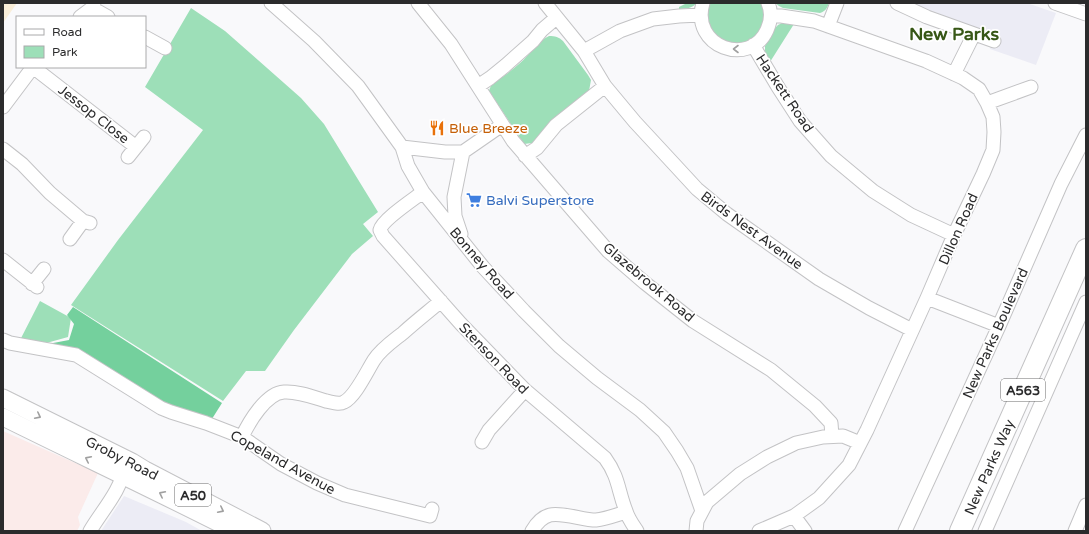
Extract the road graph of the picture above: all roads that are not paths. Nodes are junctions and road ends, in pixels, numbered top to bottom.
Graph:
1 (271, 3) edge
2 (418, 3) edge
3 (545, 3) edge
4 (768, 3) edge
5 (837, 3) edge
6 (897, 3) edge
7 (1055, 3) edge
8 (93, 6) edge
9 (702, 9) edge
10 (1086, 14) edge
11 (81, 16) edge
12 (107, 16) edge
13 (771, 16) junction
14 (556, 18) junction
15 (828, 26) junction
16 (974, 34) junction
17 (146, 38) edge
18 (994, 41) dead end
19 (752, 45) junction
20 (164, 48) dead end
21 (584, 51) junction
22 (32, 68) edge
23 (34, 68) edge
24 (954, 74) junction
25 (478, 86) junction
26 (604, 86) junction
27 (1031, 87) dead end
28 (987, 103) junction
29 (3, 107) edge
30 (502, 125) junction
31 (1086, 135) edge
32 (402, 147) junction
33 (3, 149) edge
34 (463, 152) junction
35 (526, 156) junction
36 (128, 158) dead end
37 (423, 192) junction
38 (954, 235) junction
39 (70, 239) dead end
40 (463, 242) junction
41 (1086, 249) edge
42 (3, 260) edge
43 (44, 269) dead end
44 (927, 298) junction
45 (441, 302) junction
46 (1086, 302) edge
47 (999, 326) junction
48 (912, 330) junction
49 (3, 340) edge
50 (525, 390) junction
51 (3, 398) edge
52 (3, 417) edge
53 (832, 436) junction
54 (242, 437) junction
55 (482, 442) dead end
56 (860, 443) junction
57 (125, 458) junction
58 (123, 476) junction
59 (1086, 505) edge
60 (432, 509) dead end
61 (626, 512) junction
62 (702, 512) junction
63 (794, 516) junction
64 (90, 531) edge
65 (235, 531) edge
66 (262, 531) edge
67 (532, 531) edge
68 (637, 531) edge
69 (696, 531) edge
70 (759, 531) edge
71 (805, 531) edge
72 (905, 531) edge
73 (960, 531) edge
74 (985, 531) edge
75 (1075, 531) edge

1 - 32 street, Bonney Road
2 - 25 street, Glazebrook Road
3 - 14 street, Birds Nest Avenue
4 - 13 street
5 - 15 street
6 - 16 street
7 - 10 street
8 - 11 street
8 - 12 street
19 -> 9 street
9 - 21 street
13 - 15 street, Dillon Road
13 - 19 street
14 - 21 street, Birds Nest Avenue
14 - 25 street
15 - 24 street, Dillon Road
16 - 18 street
16 - 24 street
17 - 20 street
19 - 38 street, Hackett Road
21 - 26 street, Birds Nest Avenue
22 - 29 street
23 - 36 street, Jessop Close
24 - 28 street, Dillon Road
25 - 30 street, Glazebrook Road
26 - 35 street
26 - 48 street, Birds Nest Avenue
27 - 28 street
28 - 38 street, Dillon Road
30 - 34 street
30 - 35 street, Glazebrook Road
31 - 47 street, New Parks Boulevard
32 - 34 street
32 - 37 street, Bonney Road
33 - 39 street
34 - 40 street
35 - 53 street, Glazebrook Road
37 - 40 street, Bonney Road
37 - 45 street, Stenson Road
38 - 44 street, Dillon Road
40 - 62 street, Bonney Road
41 - 73 highway, New Parks Way / A563
42 - 43 street
44 - 47 street
44 - 48 street, Dillon Road
45 - 50 street, Stenson Road
45 - 54 street
46 - 74 street
47 - 72 street, New Parks Boulevard
48 - 56 street, Dillon Road
49 - 54 street, Copeland Avenue
50 - 55 street
50 - 61 street, Stenson Road
51 -> 57 main road, Groby Road / A50
58 -> 52 main road, Groby Road / A50
53 - 56 street
53 - 62 street
54 - 60 street, Copeland Avenue
56 - 63 street, Dillon Road
57 - 58 street
57 -> 66 main road, Groby Road / A50
58 - 64 street
65 -> 58 main road, Groby Road / A50
59 - 75 street
61 - 67 street
61 - 68 street, Stenson Road
62 - 69 street
63 - 70 street, Dillon Road
63 - 71 street

